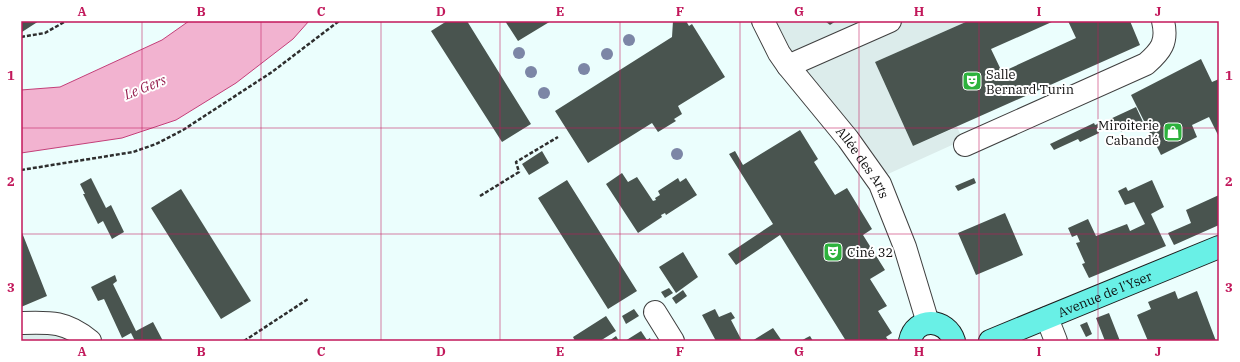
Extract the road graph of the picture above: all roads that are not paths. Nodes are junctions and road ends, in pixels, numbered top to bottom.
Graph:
1 (763, 21) edge
2 (890, 21) edge
3 (1163, 21) edge
4 (788, 66) junction
5 (966, 145) dead end
6 (1219, 247) edge
7 (655, 312) dead end
8 (1047, 318) junction
9 (21, 323) edge
10 (928, 323) junction
11 (90, 341) edge
12 (674, 341) edge
13 (910, 341) edge
14 (954, 341) edge
15 (990, 341) edge
16 (1056, 341) edge

1 - 4 street, Allée des Arts
2 - 4 street
3 - 5 street
4 - 10 street, Allée des Arts
6 - 8 main road, Avenue de l'Yser
7 - 12 street
8 - 15 main road, Avenue de l'Yser
8 - 16 street
9 - 11 street
10 - 13 main road
10 - 14 main road

